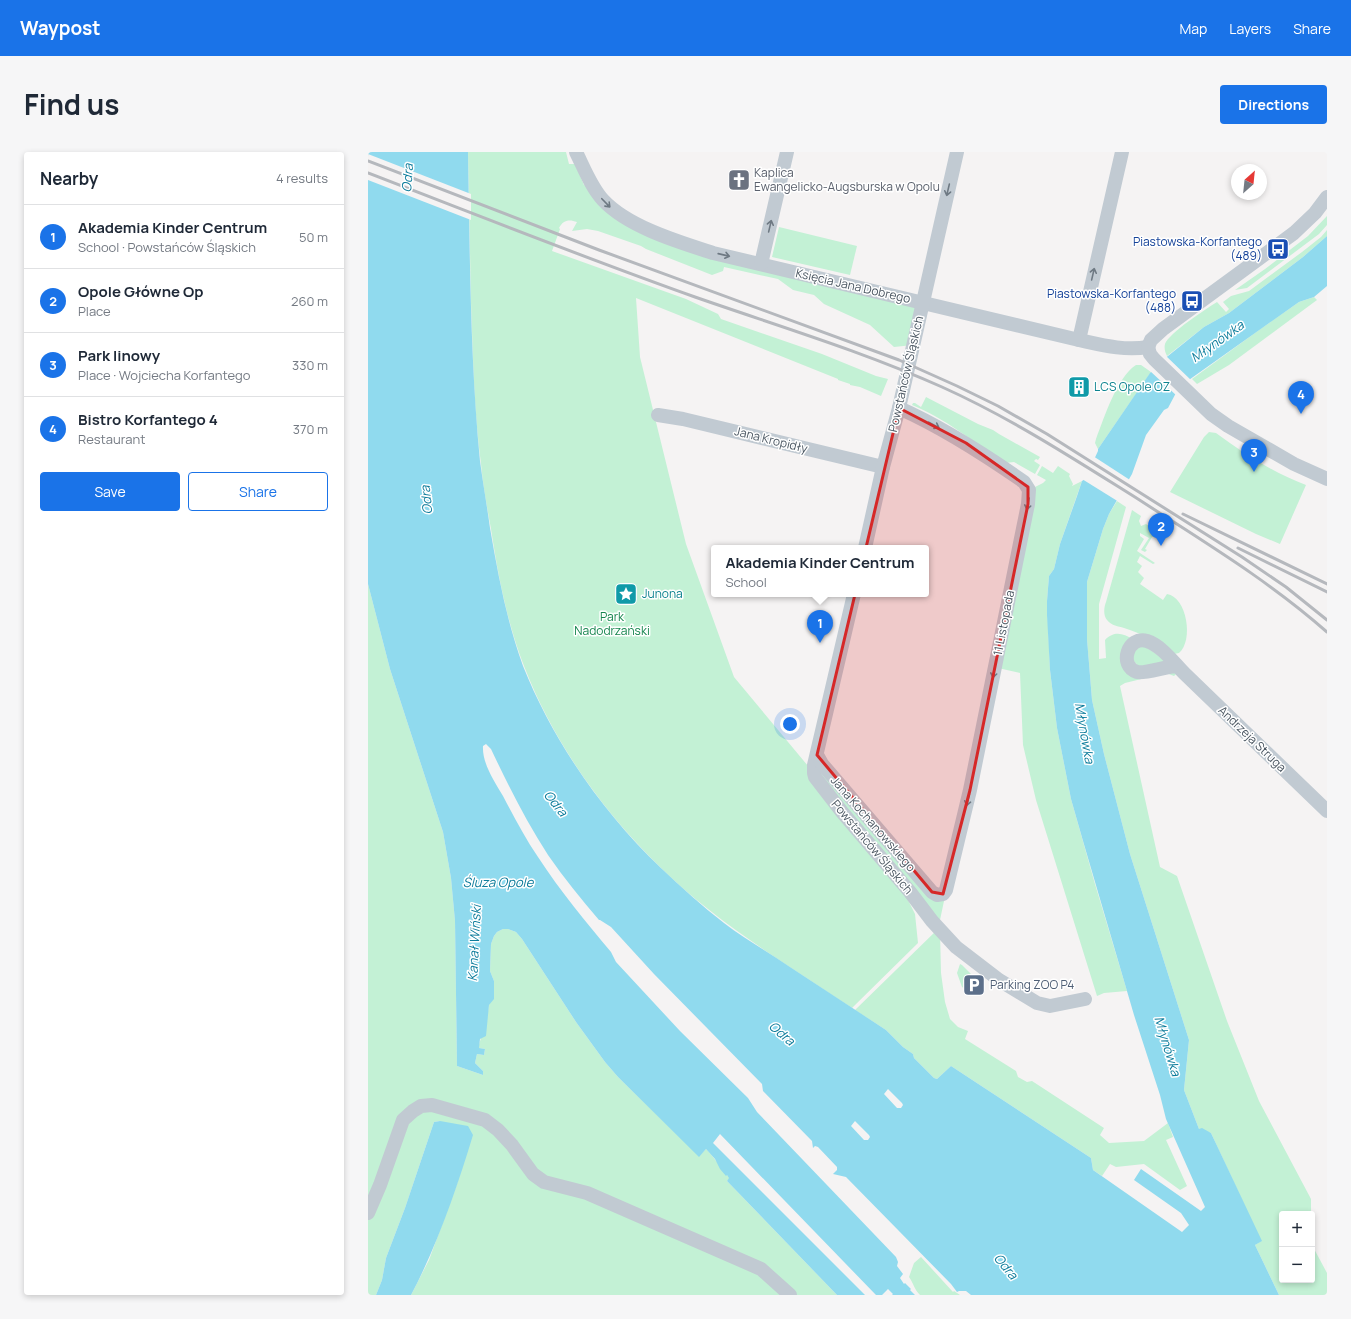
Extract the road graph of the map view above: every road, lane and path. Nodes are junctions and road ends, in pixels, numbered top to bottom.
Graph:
1 (576, 152) edge
2 (787, 152) edge
3 (957, 152) edge
4 (1122, 152) edge
5 (1327, 197) edge
6 (761, 264) junction
7 (923, 302) junction
8 (1079, 340) junction
9 (1151, 353) junction
10 (899, 408) junction
11 (658, 415) dead end
12 (883, 468) junction
13 (1327, 479) edge
14 (865, 545) edge
15 (853, 597) edge
16 (1177, 666) dead end
17 (817, 755) junction
18 (1327, 811) edge
19 (932, 892) joint
20 (1085, 998) dead end
21 (368, 1213) edge
22 (790, 1295) edge

1 -> 6 street, Księcia Jana Dobrego
6 -> 2 street
3 -> 7 street, Powstańców Śląskich
8 -> 4 street
5 - 9 street
6 - 7 street, Księcia Jana Dobrego
7 - 8 street, Księcia Jana Dobrego
7 - 10 street, Powstańców Śląskich
8 - 9 street, Księcia Jana Dobrego
9 - 13 street
10 - 12 street, Powstańców Śląskich
10 -> 19 street, 11 Listopada
11 - 12 street, Jana Kropidły
12 - 14 street, Powstańców Śląskich
15 - 17 street, Powstańców Śląskich
16 - 18 street, Andrzeja Struga
17 - 19 street, Jana Kochanowskiego
17 - 20 street, Powstańców Śląskich
21 - 22 street

